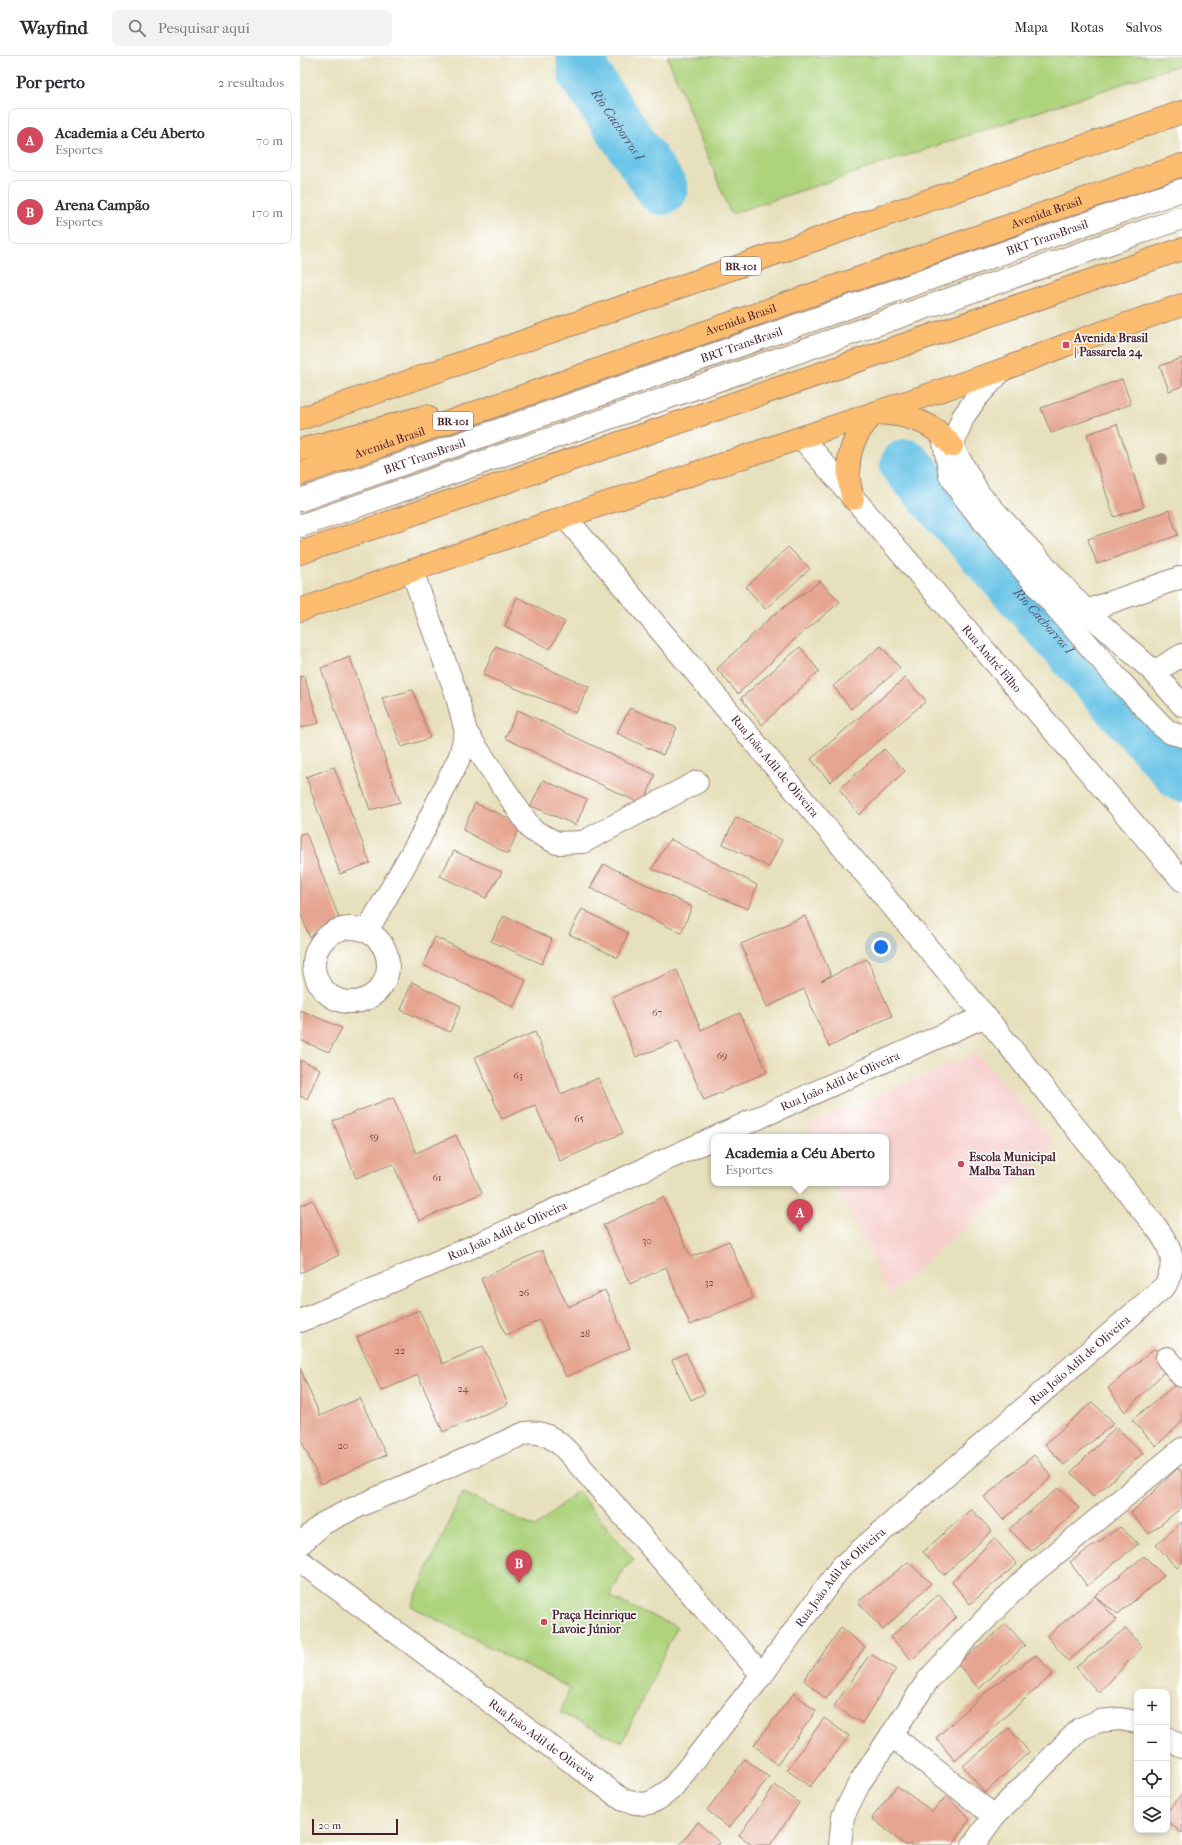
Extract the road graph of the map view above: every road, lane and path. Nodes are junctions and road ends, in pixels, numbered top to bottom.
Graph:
1 (1182, 112) edge
2 (1182, 165) edge
3 (1182, 190) edge
4 (1182, 218) edge
5 (1182, 250) edge
6 (1182, 305) edge
7 (605, 368) junction
8 (1002, 370) junction
9 (875, 413) junction
10 (300, 419) edge
11 (802, 438) junction
12 (947, 441) junction
13 (300, 450) edge
14 (300, 474) edge
15 (853, 499) junction
16 (300, 500) edge
17 (565, 517) junction
18 (300, 526) edge
19 (300, 553) edge
20 (412, 571) junction
21 (1182, 577) edge
22 (300, 610) edge
23 (1086, 611) junction
24 (1182, 655) edge
25 (1154, 672) junction
26 (1182, 706) edge
27 (466, 732) junction
28 (1182, 736) edge
29 (697, 782) dead end
30 (1182, 880) edge
31 (367, 931) dead end
32 (985, 1016) junction
33 (724, 1134) edge
34 (711, 1140) edge
35 (300, 1321) edge
36 (1167, 1358) dead end
37 (1182, 1376) edge
38 (1182, 1449) edge
39 (300, 1544) edge
40 (300, 1561) edge
41 (762, 1675) junction
42 (1134, 1721) edge
43 (891, 1735) junction
44 (1170, 1740) edge
45 (1182, 1747) edge
46 (994, 1816) junction
47 (840, 1845) edge
48 (974, 1845) edge

1 - 10 highway, BR-101
2 - 7 highway, Avenida Brasil / BR-101
3 - 16 street, BRT TransBrasil
4 - 18 street, BRT TransBrasil
5 - 19 highway
6 - 8 highway
7 - 13 highway
7 - 14 highway, Avenida Brasil / BR-101
8 - 9 highway
8 - 12 street
9 - 11 highway
9 - 12 highway
9 - 15 highway
11 - 15 street, Rua André Filho
11 - 17 highway
12 - 23 street
12 - 28 street
15 - 30 street, Rua André Filho
17 - 20 highway
17 - 32 street, Rua João Adil de Oliveira
20 - 22 highway
20 - 27 street
21 - 23 street
23 - 25 street
24 - 25 street
25 - 26 street
27 - 29 street
27 - 31 street
32 - 33 street, Rua João Adil de Oliveira
32 - 41 street, Rua João Adil de Oliveira
34 - 35 street, Rua João Adil de Oliveira
36 - 37 street
38 - 43 street
39 - 41 street
40 - 41 street, Rua João Adil de Oliveira
42 - 46 street
43 - 46 street
43 - 47 street
44 - 45 street
46 - 48 street

